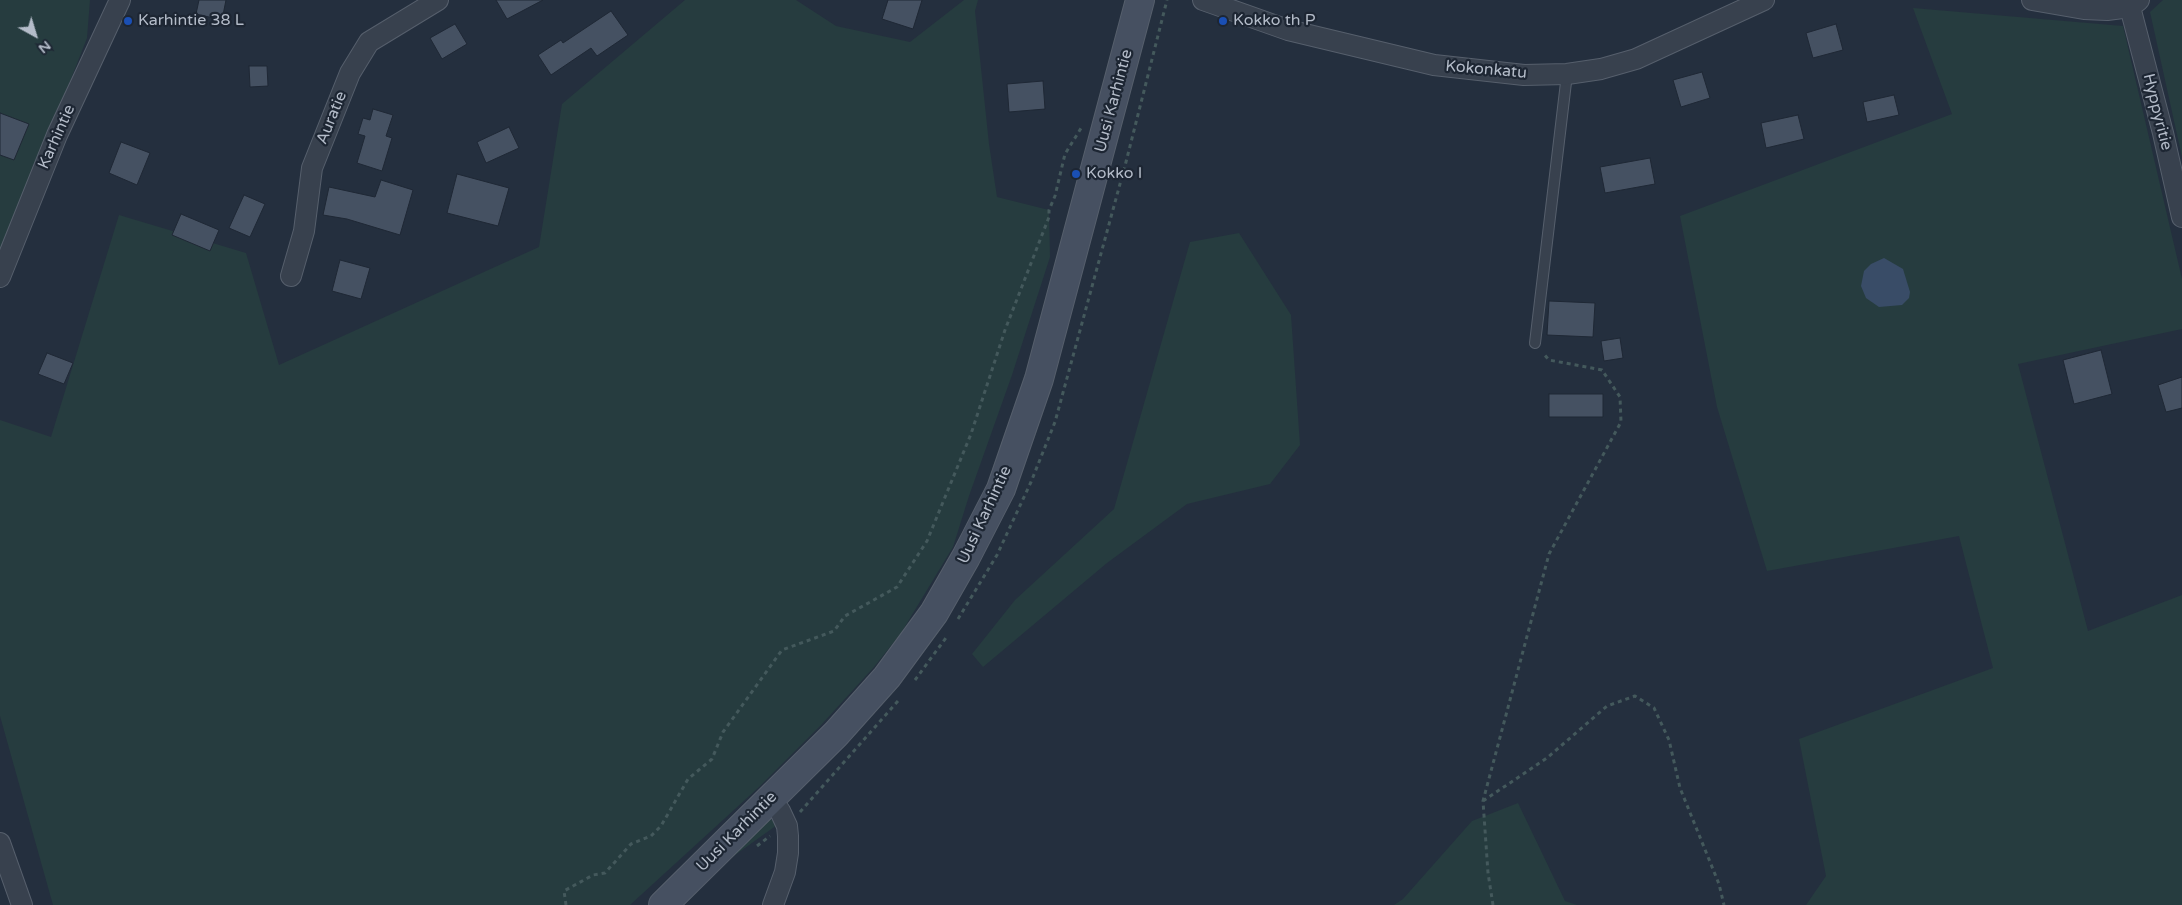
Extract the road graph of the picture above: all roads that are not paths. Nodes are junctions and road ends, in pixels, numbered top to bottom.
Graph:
1 (120, 0) edge
2 (438, 0) edge
3 (1140, 0) edge
4 (1203, 0) edge
5 (1764, 0) edge
6 (2032, 0) edge
7 (2134, 3) edge
8 (1567, 74) junction
9 (2182, 217) edge
10 (291, 276) dead end
11 (0, 277) edge
12 (1535, 343) road end
13 (770, 799) junction
14 (0, 843) edge
15 (22, 905) edge
16 (663, 905) edge
17 (774, 905) edge

1 - 11 street, Karhintie
2 - 10 street, Auratie
3 - 13 street, Uusi Karhintie
4 - 8 street, Kokonkatu
5 - 8 street, Kokonkatu
6 - 7 street
7 - 9 street, Hyppyritie
8 - 12 lane
13 - 16 street, Uusi Karhintie
13 - 17 street
14 - 15 street

